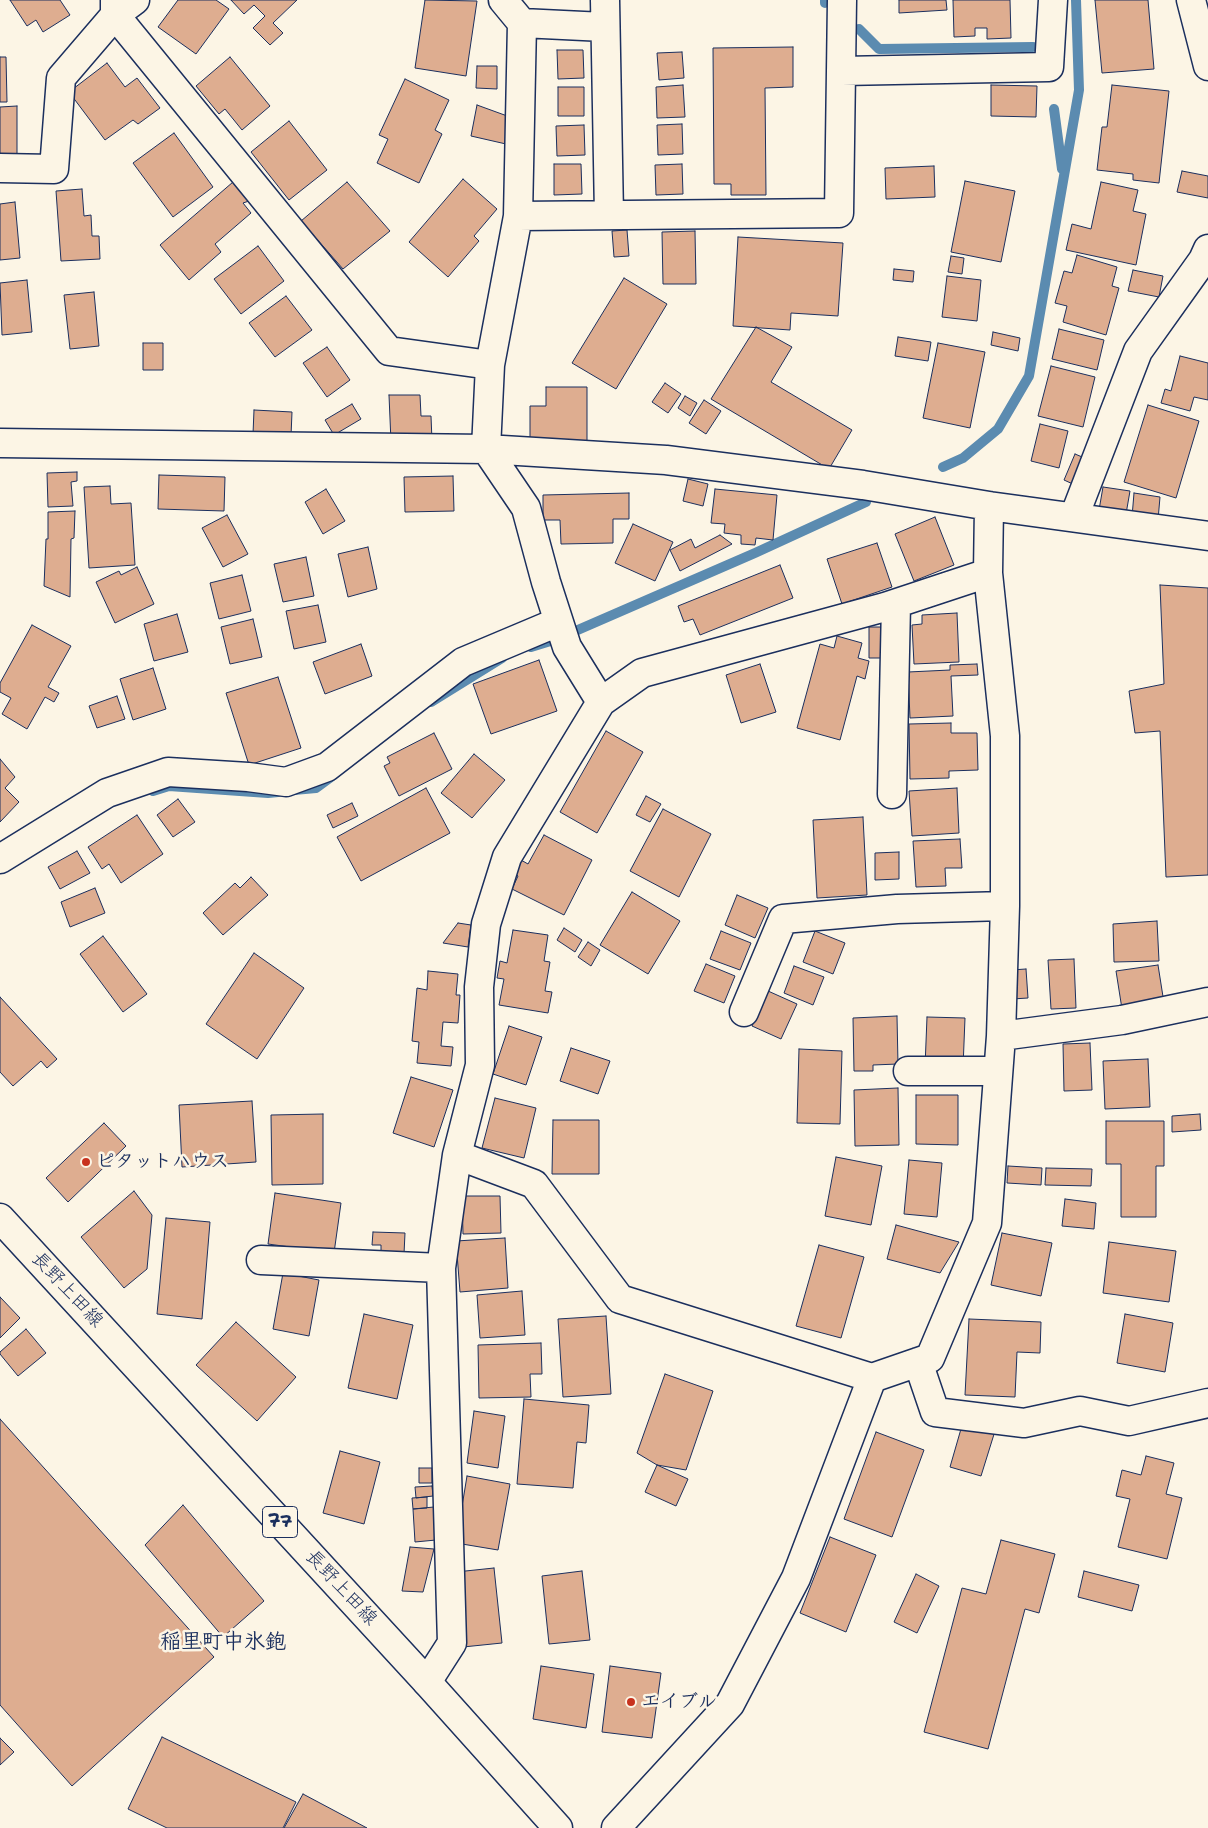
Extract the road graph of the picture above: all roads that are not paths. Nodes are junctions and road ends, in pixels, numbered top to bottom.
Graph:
1 (503, 0) edge
2 (605, 0) edge
3 (842, 0) edge
4 (1054, 0) edge
5 (1191, 0) edge
6 (122, 5) edge
7 (522, 23) junction
8 (604, 27) junction
9 (1208, 66) edge
10 (842, 70) junction
11 (0, 168) edge
12 (608, 215) junction
13 (518, 216) junction
14 (1208, 249) edge
15 (490, 365) junction
16 (0, 442) edge
17 (486, 449) junction
18 (989, 506) junction
19 (1074, 517) junction
20 (1208, 536) edge
21 (988, 572) junction
22 (896, 604) junction
23 (561, 632) junction
24 (601, 702) junction
25 (892, 794) dead end
26 (0, 858) edge
27 (1005, 906) junction
28 (1208, 1002) edge
29 (744, 1012) dead end
30 (1001, 1036) junction
31 (908, 1071) dead end
32 (998, 1071) junction
33 (457, 1155) junction
34 (0, 1218) edge
35 (261, 1260) dead end
36 (442, 1268) junction
37 (918, 1362) junction
38 (872, 1378) junction
39 (1208, 1403) edge
40 (427, 1682) junction
41 (558, 1828) edge
42 (616, 1828) edge

1 - 7 street
2 - 8 street
3 - 10 street
4 - 10 street
5 - 9 street
6 - 11 street
6 - 15 street
7 - 8 street
7 - 13 street
8 - 12 street
10 - 12 street
12 - 13 street
13 - 15 street
14 - 19 street
15 - 17 street
16 - 17 street
17 - 18 street
17 - 23 street
18 - 19 street
18 - 21 street
19 - 20 street
21 - 22 street
21 - 27 street
22 - 24 street
22 - 25 street
23 - 24 street
23 - 26 street
24 - 33 street
27 - 29 street
27 - 30 street
28 - 30 street
30 - 32 street
31 - 32 street
32 - 37 street
33 - 36 street
33 - 38 street
34 - 40 street, 長野上田線 / 77
35 - 36 street
36 - 40 street
37 - 38 street
37 - 39 street
38 - 42 street
40 - 41 street, 長野上田線 / 77

